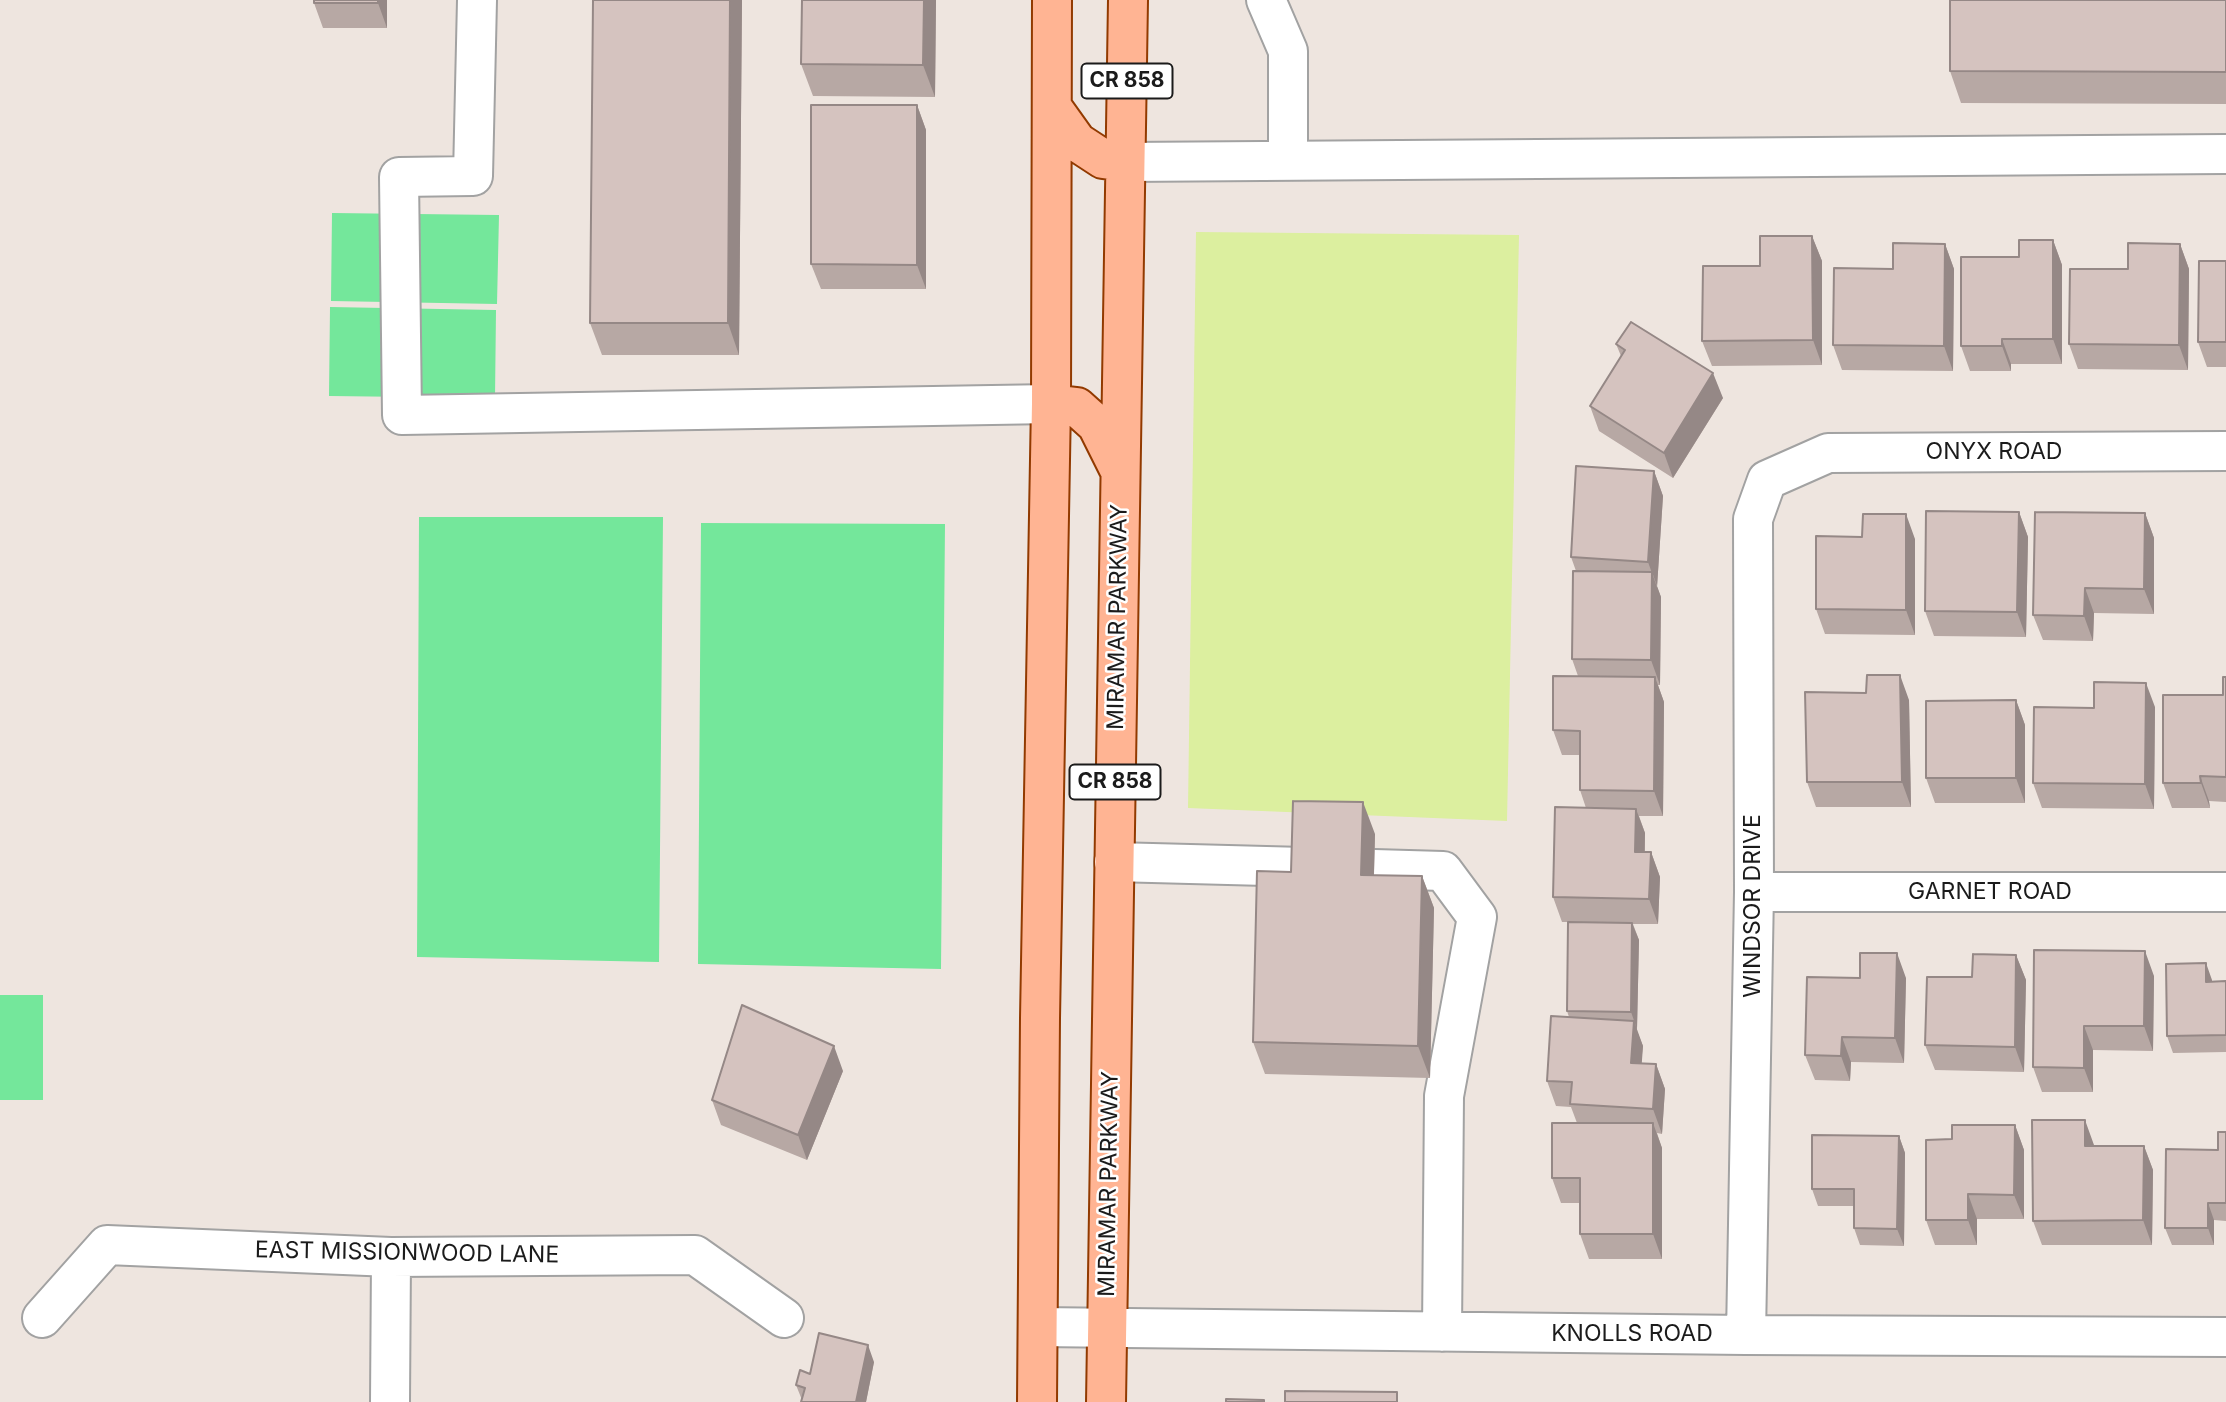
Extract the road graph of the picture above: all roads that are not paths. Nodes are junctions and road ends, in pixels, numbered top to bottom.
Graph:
1 (477, 0) edge
2 (1052, 0) edge
3 (1128, 0) edge
4 (1266, 0) edge
5 (1052, 107) junction
6 (2226, 154) edge
7 (1288, 160) junction
8 (1125, 162) junction
9 (1051, 404) junction
10 (2226, 451) edge
11 (1120, 472) junction
12 (1767, 480) joint
13 (1114, 862) junction
14 (1304, 867) edge
15 (1374, 869) dead end
16 (1754, 892) junction
17 (2226, 892) edge
18 (391, 1257) junction
19 (43, 1318) dead end
20 (784, 1318) dead end
21 (1038, 1327) junction
22 (1106, 1329) junction
23 (1442, 1332) junction
24 (1746, 1335) junction
25 (2226, 1337) edge
26 (390, 1402) edge
27 (1038, 1402) edge
28 (1106, 1402) edge

1 - 9 street
2 - 5 main road, CR 858
3 - 8 main road, MIRAMAR PARKWAY / CR 858
4 - 7 street
5 - 8 main road
5 - 9 main road, CR 858
6 - 7 street
7 - 8 street
8 - 11 main road, MIRAMAR PARKWAY / CR 858
9 - 11 main road
9 - 21 main road, CR 858
10 - 12 street, ONYX ROAD
11 - 13 main road, MIRAMAR PARKWAY / CR 858
12 - 16 street, WINDSOR DRIVE
13 - 14 street
13 - 22 main road, MIRAMAR PARKWAY / CR 858
15 - 23 street
16 - 17 street, GARNET ROAD
16 - 24 street, WINDSOR DRIVE
18 - 19 street, EAST MISSIONWOOD LANE
18 - 20 street, EAST MISSIONWOOD LANE
18 - 26 street
21 - 22 street, KNOLLS ROAD
21 - 27 main road, CR 858
22 - 23 street, KNOLLS ROAD
22 - 28 main road, MIRAMAR PARKWAY / CR 858
23 - 24 street, KNOLLS ROAD
24 - 25 street, KNOLLS ROAD

